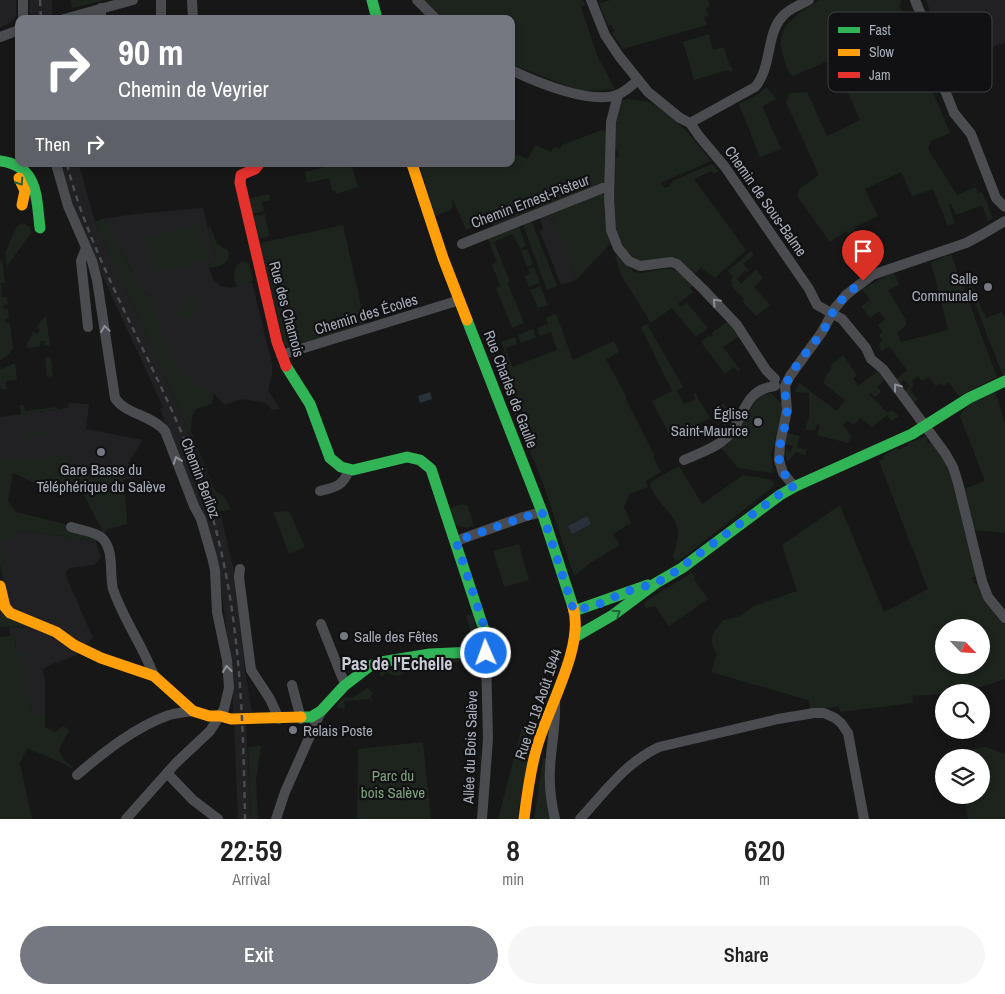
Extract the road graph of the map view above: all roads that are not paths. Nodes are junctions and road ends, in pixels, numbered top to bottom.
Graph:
1 (23, 0) edge
2 (133, 0) edge
3 (161, 0) edge
4 (192, 0) edge
5 (372, 0) edge
6 (417, 0) edge
7 (591, 0) edge
8 (809, 0) edge
9 (915, 0) edge
10 (100, 8) junction
11 (920, 12) edge
12 (23, 15) edge
13 (77, 15) edge
14 (101, 15) edge
15 (162, 15) edge
16 (193, 15) edge
17 (376, 15) edge
18 (432, 15) edge
19 (15, 31) edge
20 (0, 37) edge
21 (515, 71) edge
22 (638, 80) junction
23 (946, 92) edge
24 (618, 95) junction
25 (690, 123) junction
26 (0, 161) edge
27 (15, 164) edge
28 (20, 167) edge
29 (57, 167) edge
30 (256, 167) edge
31 (413, 167) edge
32 (0, 170) edge
33 (609, 188) junction
34 (22, 205) dead end
35 (1005, 207) edge
36 (1005, 221) edge
37 (40, 228) dead end
38 (462, 244) dead end
39 (86, 248) junction
40 (460, 300) junction
41 (832, 314) junction
42 (88, 327) dead end
43 (281, 355) junction
44 (788, 381) junction
45 (1005, 381) edge
46 (775, 382) junction
47 (784, 392) junction
48 (926, 426) junction
49 (684, 460) dead end
50 (349, 470) junction
51 (794, 486) junction
52 (320, 491) dead end
53 (542, 512) junction
54 (72, 527) dead end
55 (456, 541) junction
56 (240, 569) dead end
57 (656, 583) junction
58 (0, 586) edge
59 (574, 611) junction
60 (1005, 618) edge
61 (320, 624) dead end
62 (575, 632) junction
63 (483, 646) junction
64 (154, 676) junction
65 (349, 681) junction
66 (292, 685) dead end
67 (554, 694) junction
68 (192, 711) junction
69 (321, 711) junction
70 (220, 716) junction
71 (279, 718) junction
72 (301, 718) junction
73 (166, 773) junction
74 (78, 775) dead end
75 (126, 819) edge
76 (218, 819) edge
77 (276, 819) edge
78 (482, 819) edge
79 (524, 819) edge
80 (555, 819) edge
81 (580, 819) edge
82 (864, 819) edge

1 - 12 street
2 - 10 street
3 - 15 street
4 - 16 street
5 - 17 main road
6 - 18 street
7 - 22 street, Chemin de Sous-Balme
8 - 25 street
9 - 11 street
10 - 13 street
10 - 14 street
19 - 20 street
21 - 24 street
22 - 24 street
22 - 25 street, Chemin de Sous-Balme
23 - 35 street
24 - 33 street
25 - 41 street, Chemin de Sous-Balme
26 - 27 main road
28 - 37 main road
29 - 39 street, Chemin Berlioz
30 - 43 main road, Rue des Chamois
31 - 40 main road, Rue Charles de Gaulle
32 -> 34 main road
33 - 38 street, Chemin Ernest-Pisteur
46 -> 33 street
36 - 41 street
39 - 42 street
70 -> 39 street, Chemin Berlioz
40 - 43 street, Chemin des Écoles
40 - 53 main road, Rue Charles de Gaulle
41 - 44 street
48 -> 41 street, Chemin de Sous-Balme
43 - 50 main road, Rue des Chamois
44 - 46 street
44 - 47 street
45 - 48 main road
46 - 47 street
46 - 49 street
47 - 51 street
48 - 51 main road
48 - 60 street, Chemin de Sous-Balme
50 - 52 street
50 - 55 main road
51 - 57 main road
53 - 55 street
53 - 59 main road, Rue Charles de Gaulle
54 - 64 street
55 - 63 main road
56 - 71 street
57 - 59 main road
62 -> 57 main road
58 - 64 main road
59 - 62 main road, Rue Charles de Gaulle
61 - 65 street
62 - 67 main road, Rue du 18 Août 1944
63 - 65 main road
63 - 78 street, Allée du Bois Salève
64 - 68 main road
65 - 69 main road
66 - 72 street
67 - 79 main road, Rue du 18 Août 1944
67 - 80 street
68 - 70 main road
68 - 74 street
69 - 72 main road
69 - 77 street
70 - 71 main road
70 - 73 street, Chemin Berlioz
71 - 72 main road
73 - 75 street, Chemin Berlioz
73 - 76 street
81 - 82 street

